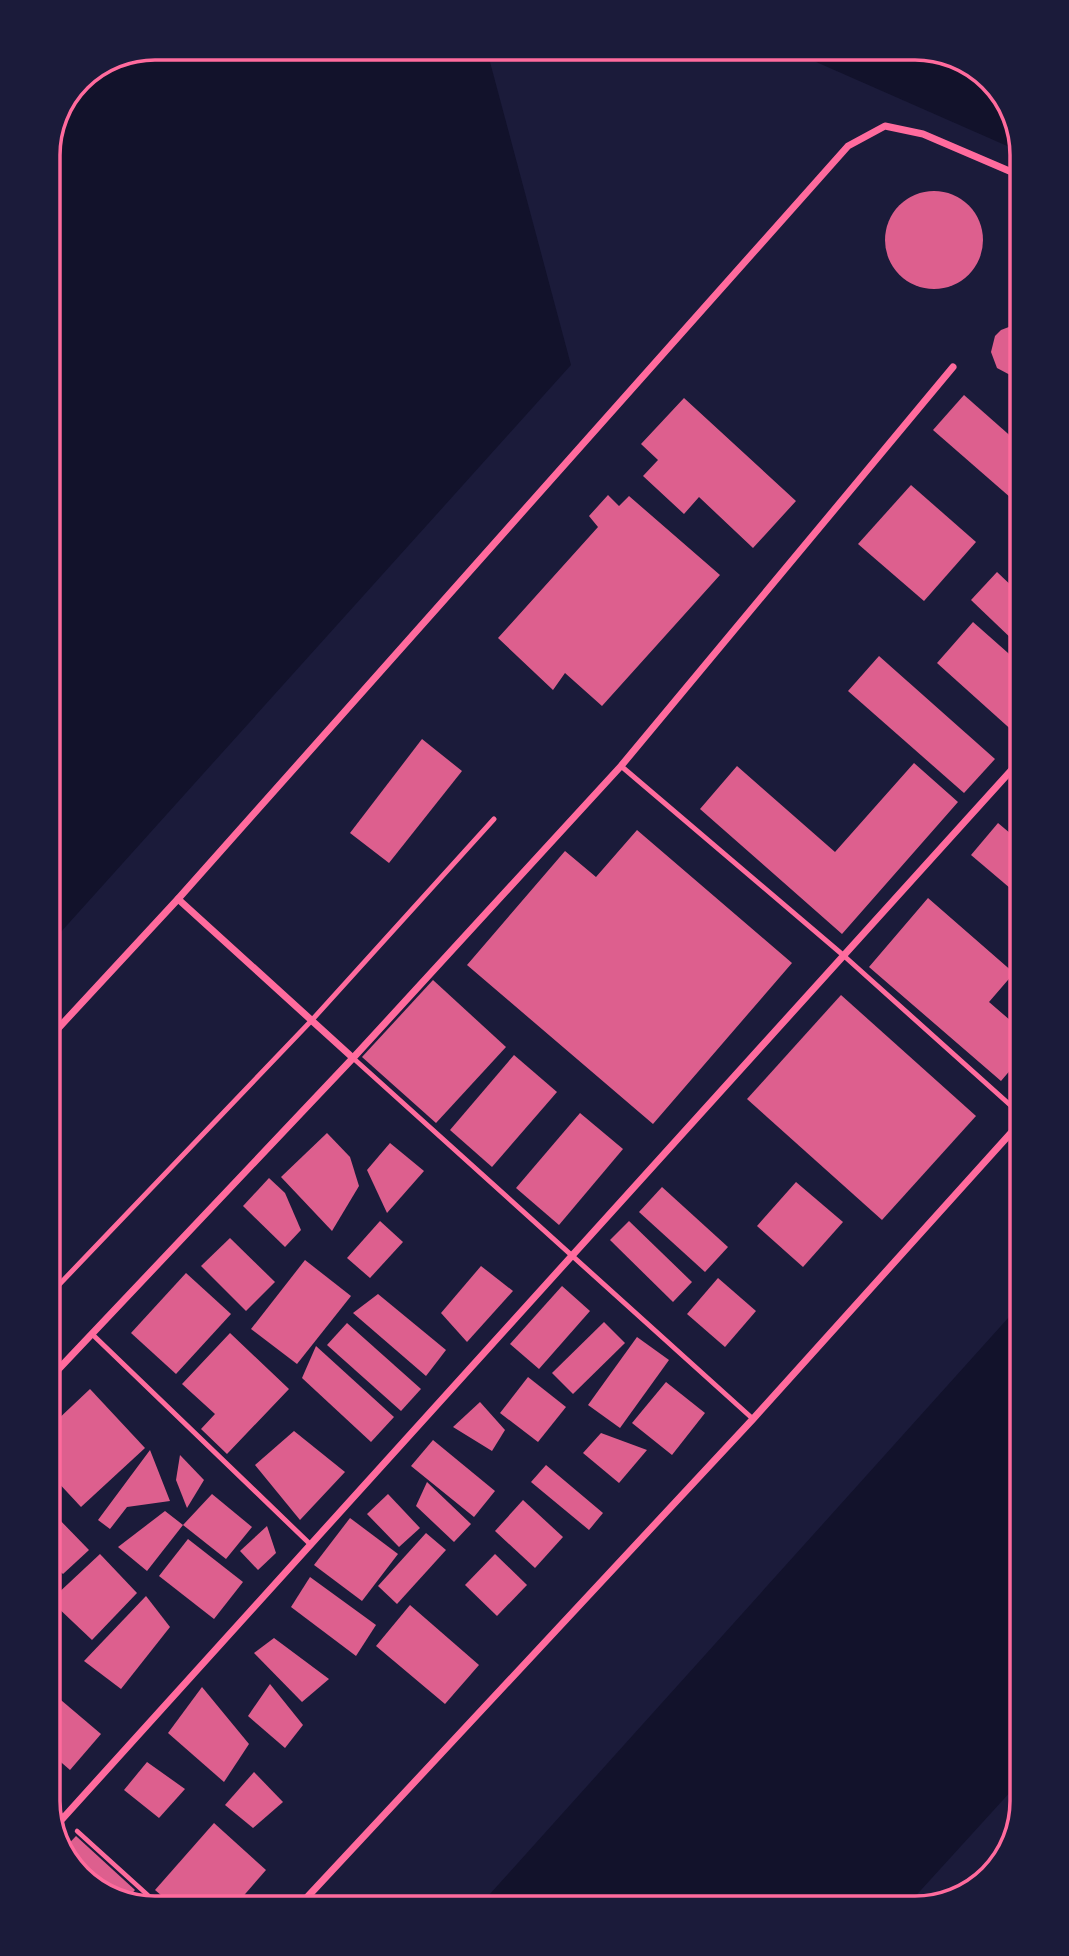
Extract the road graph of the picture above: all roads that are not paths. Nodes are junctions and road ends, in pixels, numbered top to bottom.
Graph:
1 (1010, 171) edge
2 (953, 367) dead end
3 (621, 766) junction
4 (1010, 772) edge
5 (494, 819) dead end
6 (177, 899) junction
7 (843, 955) junction
8 (312, 1020) junction
9 (60, 1026) edge
10 (353, 1058) junction
11 (1010, 1105) edge
12 (1010, 1134) edge
13 (573, 1256) junction
14 (60, 1284) edge
15 (92, 1334) junction
16 (60, 1368) edge
17 (753, 1419) junction
18 (311, 1545) junction
19 (61, 1815) edge
20 (64, 1818) junction
21 (61, 1821) edge
22 (308, 1896) edge

1 - 6 street
2 - 3 street
3 - 7 lane
3 - 10 street
4 - 7 street
5 - 8 lane
6 - 8 street
6 - 9 street
7 - 11 lane
7 - 13 street
8 - 10 street
8 - 14 lane
10 - 13 lane
10 - 15 street
12 - 17 street
13 - 17 lane
13 - 18 street
15 - 16 street
15 - 18 lane
17 - 22 street
18 - 20 street
19 - 20 lane
20 - 21 street

